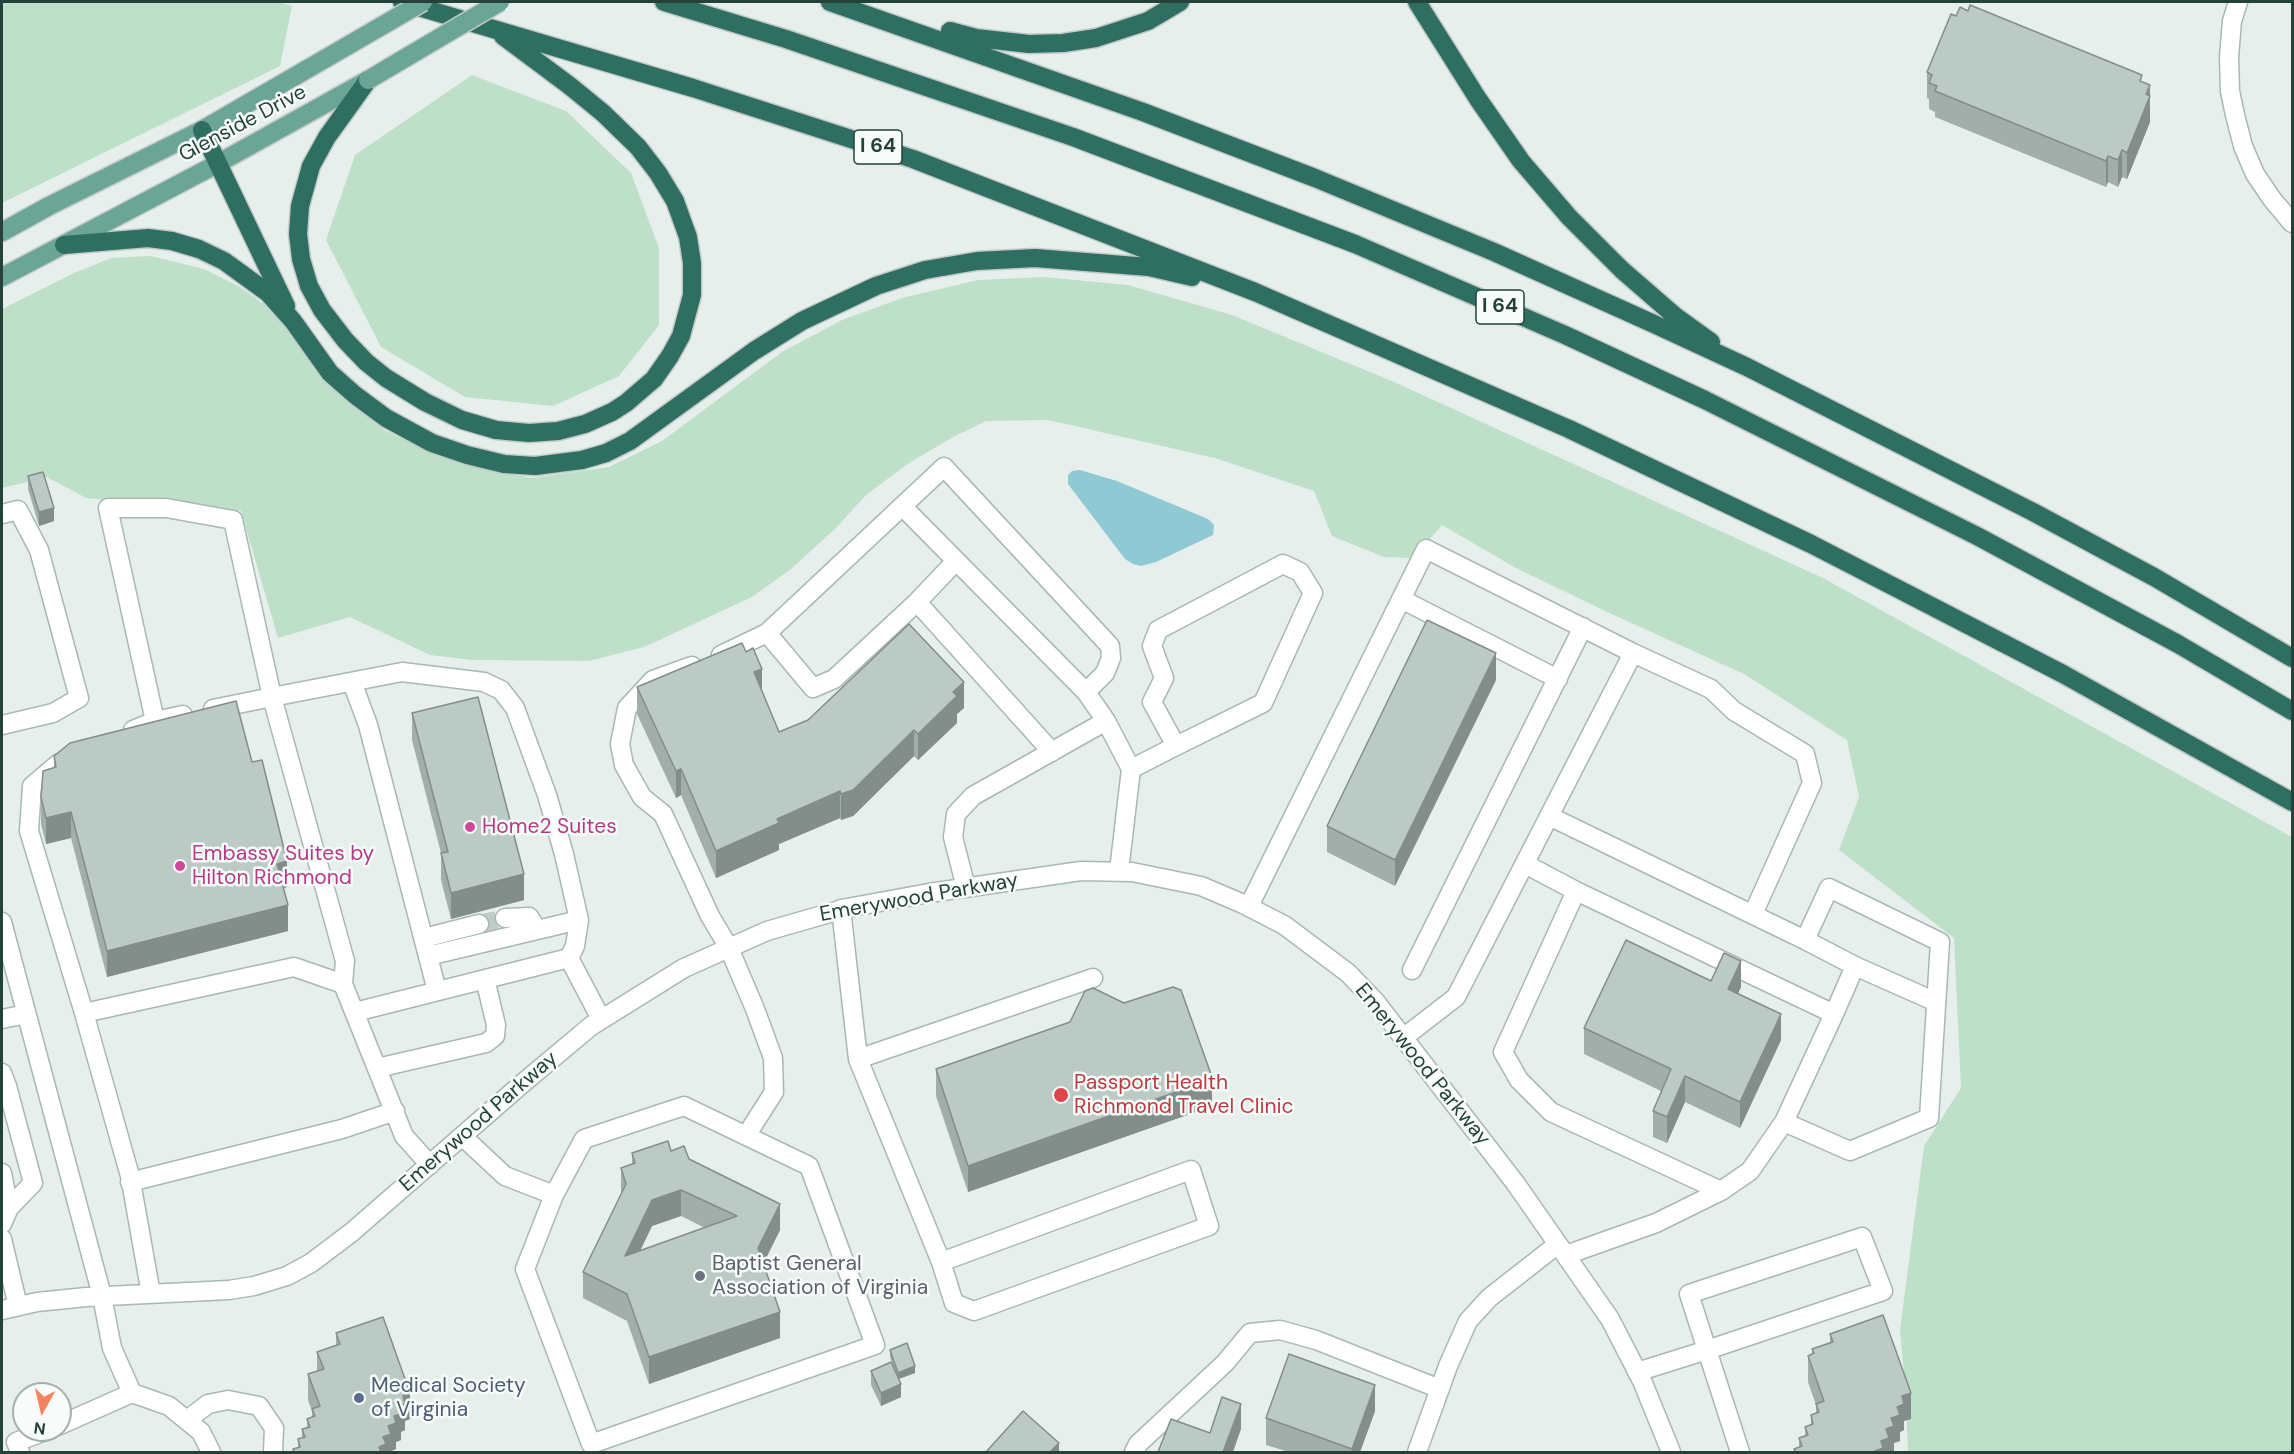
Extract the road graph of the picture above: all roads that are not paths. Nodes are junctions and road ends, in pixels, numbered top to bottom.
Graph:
1 (402, 2) edge
2 (423, 2) edge
3 (500, 2) edge
4 (664, 2) edge
5 (1180, 2) edge
6 (1417, 2) edge
7 (2238, 2) edge
8 (837, 4) edge
9 (492, 28) junction
10 (368, 80) junction
11 (202, 130) junction
12 (217, 164) junction
13 (2292, 223) edge
14 (2, 232) edge
15 (64, 245) junction
16 (2, 277) edge
17 (1255, 292) junction
18 (293, 321) junction
19 (1747, 367) junction
20 (903, 507) junction
21 (2, 514) edge
22 (956, 561) junction
23 (1401, 599) junction
24 (917, 602) junction
25 (1582, 627) junction
26 (767, 633) junction
27 (1633, 653) junction
28 (2292, 658) edge
29 (1558, 678) junction
30 (352, 682) junction
31 (1086, 692) junction
32 (272, 698) junction
33 (2292, 711) edge
34 (155, 721) junction
35 (1106, 721) junction
36 (2, 725) edge
37 (115, 737) edge
38 (1176, 746) junction
39 (74, 750) edge
40 (1052, 752) junction
41 (1131, 769) junction
42 (2292, 802) edge
43 (1549, 816) junction
44 (1525, 864) junction
45 (1119, 872) junction
46 (966, 888) junction
47 (1576, 891) junction
48 (1249, 906) junction
49 (841, 909) junction
50 (1754, 914) junction
51 (505, 918) tunnel mouth
52 (579, 920) junction
53 (2, 922) edge
54 (479, 924) tunnel mouth
55 (537, 930) junction
56 (1805, 940) junction
57 (426, 947) junction
58 (729, 948) junction
59 (568, 958) junction
60 (1855, 966) junction
61 (1412, 970) dead end
62 (1093, 978) dead end
63 (485, 979) junction
64 (343, 984) junction
65 (437, 991) junction
66 (1936, 1002) junction
67 (355, 1012) junction
68 (84, 1013) junction
69 (26, 1014) junction
70 (1834, 1014) junction
71 (2, 1019) edge
72 (601, 1019) junction
73 (1403, 1038) junction
74 (858, 1059) junction
75 (377, 1068) junction
76 (2, 1073) edge
77 (394, 1111) junction
78 (1785, 1122) junction
79 (462, 1136) junction
80 (746, 1136) junction
81 (430, 1164) junction
82 (2, 1173) edge
83 (130, 1182) junction
84 (1721, 1191) junction
85 (554, 1195) junction
86 (5, 1216) edge
87 (2, 1239) edge
88 (1562, 1250) junction
89 (940, 1262) junction
90 (151, 1294) junction
91 (102, 1296) junction
92 (10, 1308) edge
93 (1707, 1350) junction
94 (1637, 1372) junction
95 (1440, 1389) junction
96 (132, 1393) junction
97 (72, 1420) edge
98 (187, 1420) junction
99 (211, 1452) edge
100 (273, 1452) edge
101 (1134, 1452) edge
102 (1417, 1452) edge
103 (1671, 1452) edge
104 (1740, 1452) edge

1 - 9 highway, I 64
2 - 11 main road, Glenside Drive, bridge
3 - 10 main road, Glenside Drive, bridge
4 - 33 highway, I 64
5 - 8 highway
6 - 19 highway
7 - 13 street
8 - 19 highway
9 - 10 highway
9 - 17 highway, I 64
10 - 12 main road, Glenside Drive
11 - 12 highway
11 - 14 main road, Glenside Drive
12 - 15 main road, Glenside Drive
12 - 18 highway
15 - 16 main road, Glenside Drive
15 - 18 highway
17 - 18 highway
17 - 42 highway, I 64
19 - 28 highway
20 - 22 street
20 - 26 street
20 - 31 street
21 - 36 street
22 - 24 street
22 - 31 street
23 - 25 street
23 - 29 street
23 - 48 street
24 - 26 street
24 - 40 street
25 - 27 street
25 - 29 street
26 - 58 street
27 - 43 street
27 - 50 street
29 - 61 street
30 - 32 street
30 - 52 street
30 - 57 street
31 - 35 street
32 - 34 street
32 - 34 street
32 - 64 street
34 - 37 street
35 - 40 street
35 - 41 street
38 - 38 street
38 - 41 street
39 - 68 street
40 - 46 street
41 - 45 street
43 - 44 street
43 - 50 street
44 - 47 street
44 - 73 street
45 - 46 street, Emerywood Parkway
45 - 48 street, Emerywood Parkway
46 - 49 street, Emerywood Parkway
47 - 70 street
47 - 84 street
48 - 73 street, Emerywood Parkway
49 - 58 street, Emerywood Parkway
49 - 74 street
50 - 56 street
51 - 55 street
52 - 55 street
52 - 59 street
53 - 69 street
54 - 57 street
55 - 57 street
56 - 60 street
56 - 66 street
57 - 65 street
58 - 72 street, Emerywood Parkway
58 - 80 street
59 - 63 street
59 - 72 street
60 - 66 street
60 - 70 street
62 - 74 street
63 - 65 street
63 - 75 street
64 - 67 street
64 - 68 street
65 - 67 street
66 - 78 street
67 - 75 street
68 - 83 street
69 - 71 street
69 - 91 street
70 - 78 street
72 - 79 street, Emerywood Parkway
73 - 88 street, Emerywood Parkway
74 - 89 street
75 - 77 street
76 - 86 street
77 - 81 street
77 - 83 street
78 - 84 street
79 - 81 street, Emerywood Parkway
79 - 85 street
80 - 85 street
80 - 85 street
81 - 90 street, Emerywood Parkway
82 - 86 street
83 - 90 street
84 - 88 street
87 - 92 street
88 - 94 street, Emerywood Parkway
88 - 95 street
89 - 89 street
90 - 91 street, Emerywood Parkway
91 - 92 street, Emerywood Parkway
91 - 96 street
93 - 93 street
93 - 94 street
93 - 104 street
94 - 103 street, Emerywood Parkway
95 - 101 street
95 - 102 street
96 - 97 street
96 - 98 street
98 - 99 street
98 - 100 street

